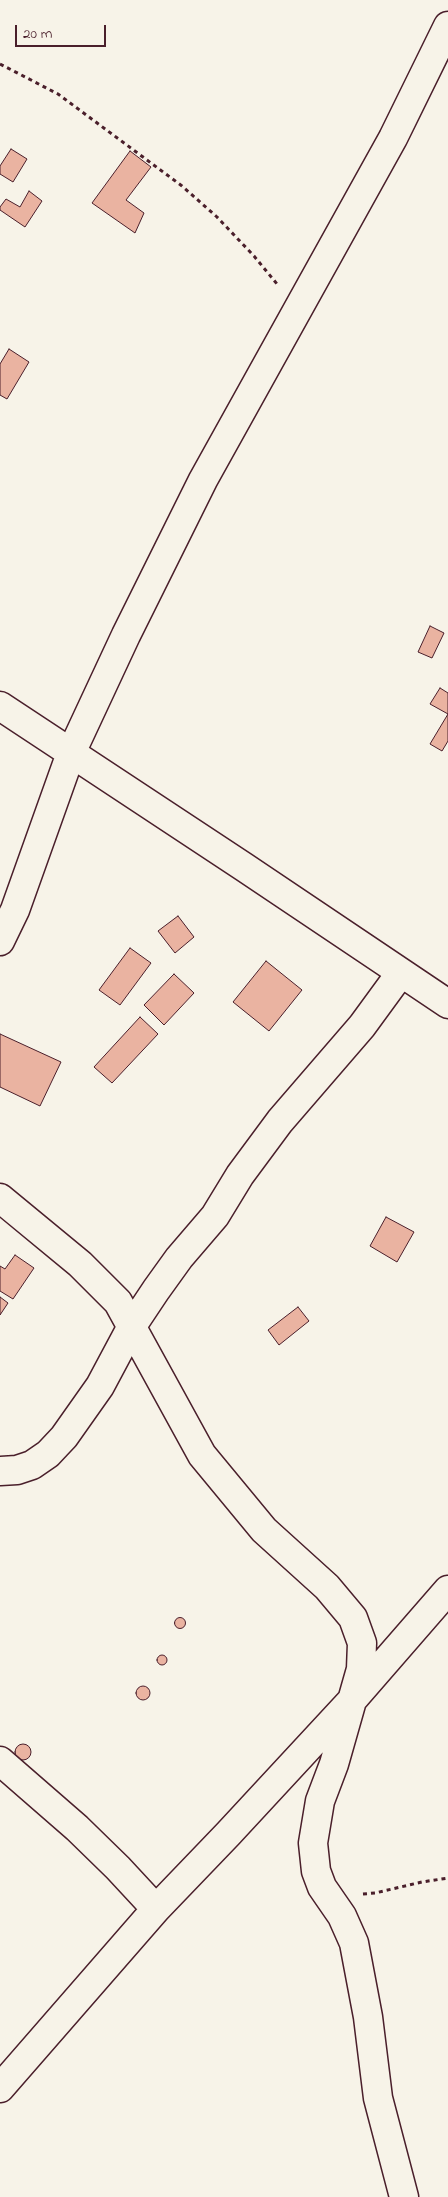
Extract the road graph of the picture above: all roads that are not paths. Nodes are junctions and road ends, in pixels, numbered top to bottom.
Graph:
1 (448, 26) edge
2 (0, 706) edge
3 (71, 754) junction
4 (0, 941) edge
5 (400, 974) junction
6 (448, 1004) edge
7 (0, 1198) edge
8 (132, 1326) junction
9 (0, 1471) edge
10 (448, 1590) edge
11 (354, 1698) junction
12 (0, 1761) edge
13 (156, 1909) junction
14 (0, 2088) edge
15 (404, 2197) edge

1 - 3 street
2 - 3 street
3 - 4 street
3 - 5 street
5 - 6 street
5 - 8 street
7 - 8 street
8 - 9 street
8 - 11 street
10 - 11 street
11 - 13 street
11 - 15 street
12 - 13 street
13 - 14 street

